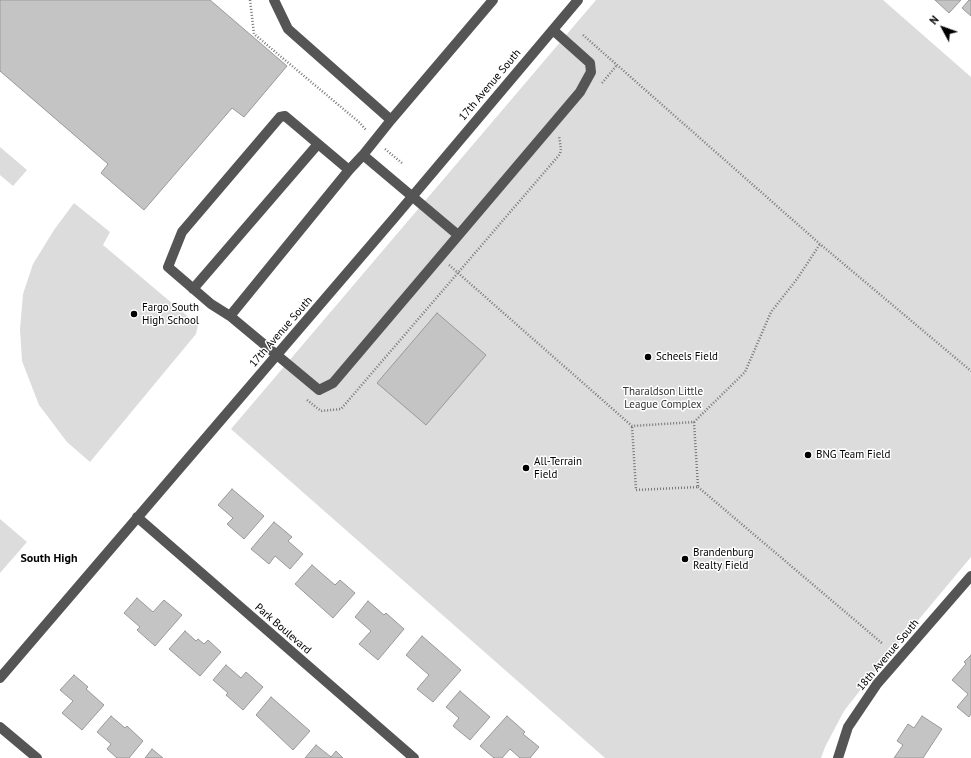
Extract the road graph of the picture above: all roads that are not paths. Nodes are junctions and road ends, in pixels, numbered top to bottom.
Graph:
1 (274, 0) edge
2 (493, 0) edge
3 (578, 0) edge
4 (553, 30) junction
5 (391, 120) junction
6 (318, 144) junction
7 (362, 155) junction
8 (349, 170) junction
9 (412, 197) junction
10 (458, 235) junction
11 (193, 289) junction
12 (230, 316) junction
13 (277, 355) junction
14 (137, 517) junction
15 (970, 578) edge
16 (0, 678) edge
17 (0, 726) edge
18 (37, 758) edge
19 (414, 758) edge
20 (838, 758) edge

1 - 5 street
2 - 5 street
3 - 4 street, 17th Avenue South
4 - 9 street, 17th Avenue South
4 - 10 street
5 - 7 street
6 - 8 street
6 - 11 street
6 - 11 street
7 - 8 street
7 - 9 street
8 - 12 street
9 - 10 street
9 - 13 street, 17th Avenue South
10 - 13 street
11 - 12 street
12 - 13 street
13 - 14 street, 17th Avenue South
14 - 16 street, 17th Avenue South
14 - 19 street, Park Boulevard
15 - 20 street, 18th Avenue South
17 - 18 street

